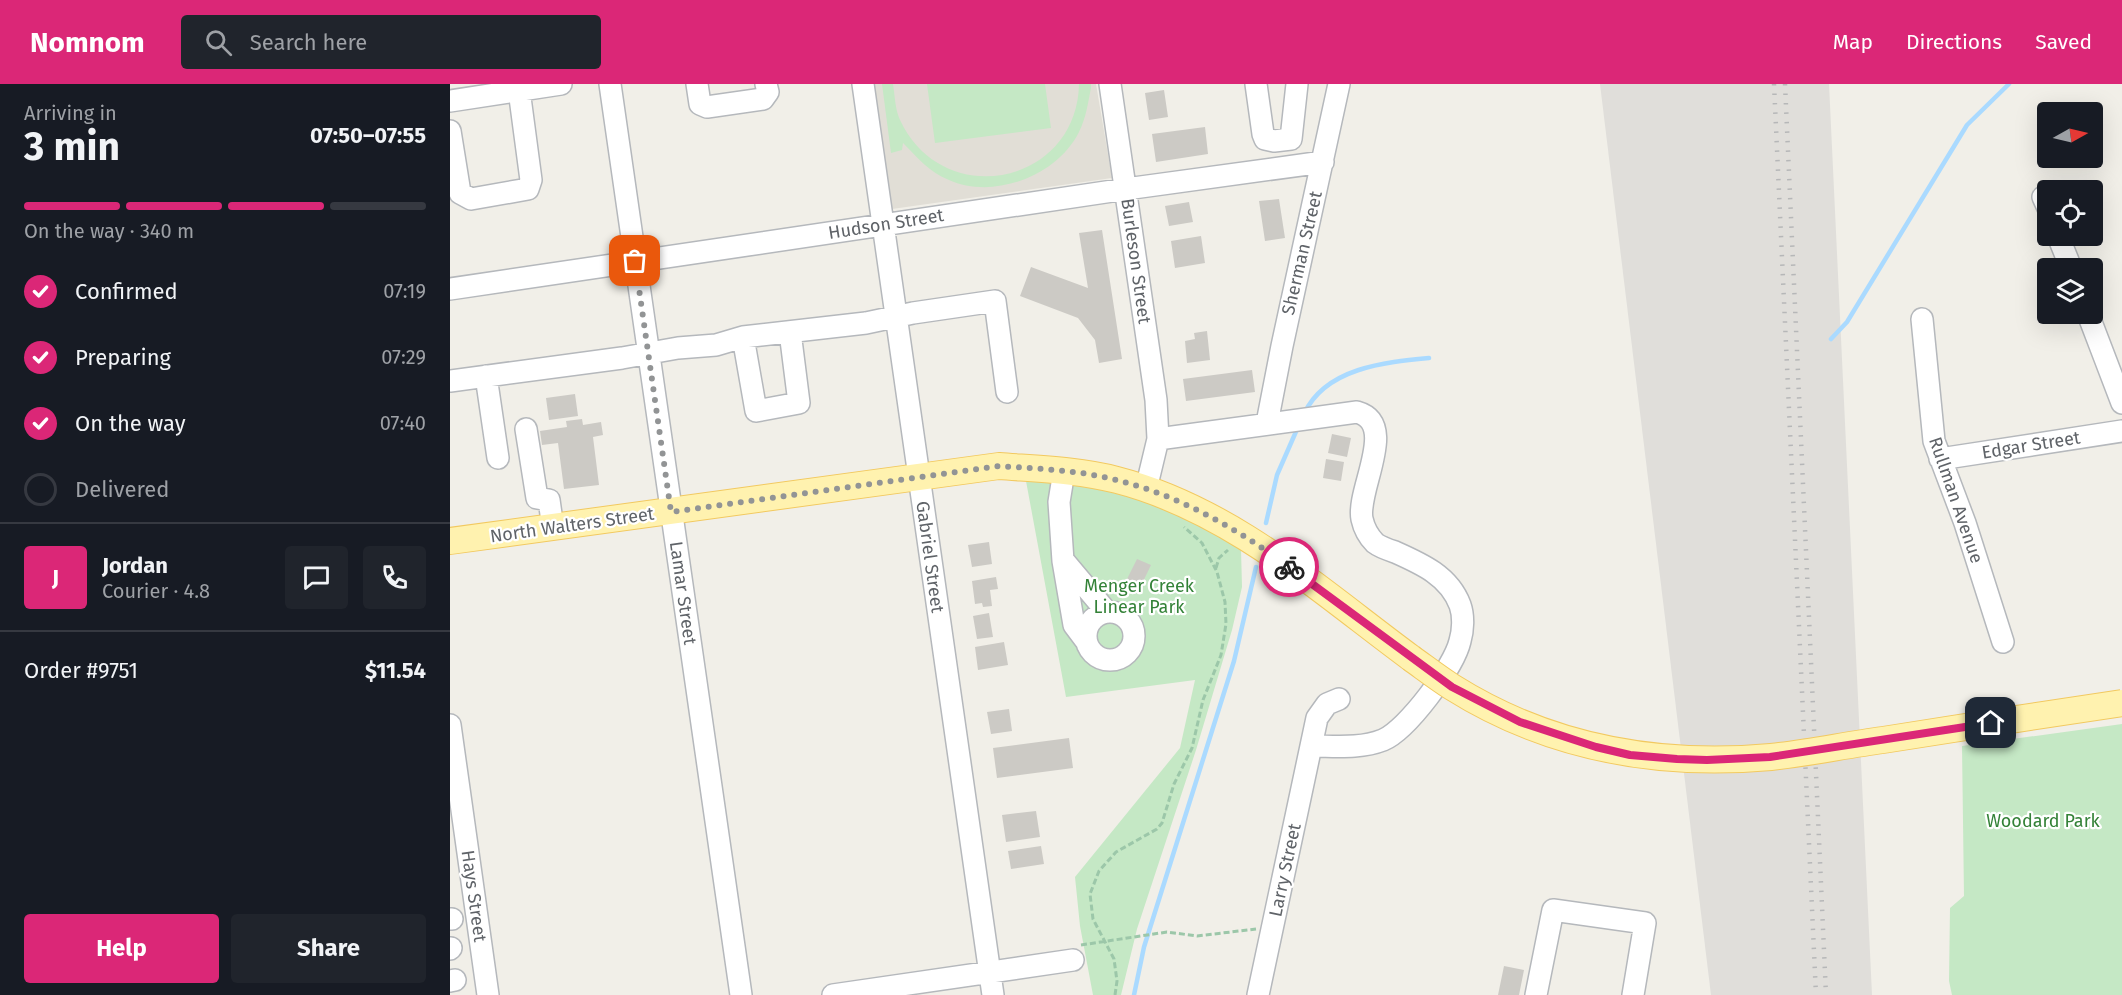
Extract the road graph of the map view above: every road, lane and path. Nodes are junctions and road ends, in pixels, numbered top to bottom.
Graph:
1 (561, 84) edge
2 (609, 84) edge
3 (697, 84) edge
4 (766, 84) edge
5 (863, 84) edge
6 (1110, 84) edge
7 (1256, 84) edge
8 (1297, 84) edge
9 (1339, 84) edge
10 (519, 90) junction
11 (450, 101) edge
12 (450, 131) edge
13 (1274, 141) junction
14 (1323, 162) junction
15 (1278, 169) junction
16 (1126, 189) junction
17 (883, 225) junction
18 (635, 261) junction
19 (450, 289) edge
20 (896, 318) junction
21 (1922, 319) dead end
22 (2092, 324) edge
23 (790, 332) junction
24 (743, 338) junction
25 (648, 354) junction
26 (486, 376) junction
27 (450, 381) edge
28 (1007, 392) dead end
29 (2122, 403) edge
30 (1276, 422) junction
31 (526, 429) dead end
32 (2122, 431) edge
33 (1158, 439) junction
34 (498, 458) dead end
35 (1940, 459) junction
36 (1064, 471) junction
37 (918, 476) junction
38 (1146, 489) junction
39 (671, 512) junction
40 (1184, 527) dead end
41 (553, 528) junction
42 (450, 542) edge
43 (1236, 547) dead end
44 (1063, 561) junction
45 (1215, 569) junction
46 (1106, 611) junction
47 (1086, 641) junction
48 (2003, 642) dead end
49 (1339, 699) dead end
50 (2122, 703) edge
51 (450, 725) edge
52 (1311, 746) junction
53 (1260, 928) dead end
54 (1106, 941) junction
55 (1076, 952) joint
56 (990, 972) junction
57 (489, 995) edge
58 (741, 995) edge
59 (833, 995) edge
60 (993, 995) edge
61 (1115, 995) edge
62 (1258, 995) edge
63 (1536, 995) edge
64 (1633, 995) edge

1 - 10 street
2 - 18 street, Lamar Street
3 - 4 street
5 - 17 street, Gabriel Street
6 - 16 street, Burleson Street
7 - 13 street
8 - 13 street
9 - 14 street, Sherman Street
10 - 11 street
10 - 12 street
13 - 15 street
14 - 15 street, Hudson Street
14 - 30 street, Sherman Street
15 - 16 street, Hudson Street
16 - 17 street, Hudson Street
16 - 33 street, Burleson Street
17 - 18 street, Hudson Street
17 - 20 street, Gabriel Street
18 - 19 street, Hudson Street
18 - 25 street, Lamar Street
20 - 23 street
20 - 28 street
20 - 37 street, Gabriel Street
21 - 35 street, Rullman Avenue
22 - 29 street
23 - 24 street
23 - 24 street
24 - 25 street
25 - 26 street
25 - 39 street, Lamar Street
26 - 27 street
26 - 34 street
30 - 33 street
30 - 52 street
31 - 41 street
32 - 35 street, Edgar Street
33 - 38 street, Burleson Street
35 - 48 street, Rullman Avenue
36 - 37 main road, North Walters Street
36 - 38 main road, North Walters Street
36 - 44 street
37 - 39 main road, North Walters Street
37 - 56 street, Gabriel Street
38 - 50 main road, North Walters Street, bridge
39 - 41 main road, North Walters Street
39 - 58 street, Lamar Street
40 - 45 path
41 - 42 main road, North Walters Street
43 - 45 path
44 - 46 street
44 - 47 street
45 - 54 path
46 - 47 street
46 - 47 street
49 - 52 street, Larry Street
51 - 57 street, Hays Street
52 - 62 street, Larry Street
53 - 54 path
54 - 55 path
54 - 61 path
55 - 56 street
56 - 59 street
56 - 60 street, Gabriel Street
63 - 64 street

